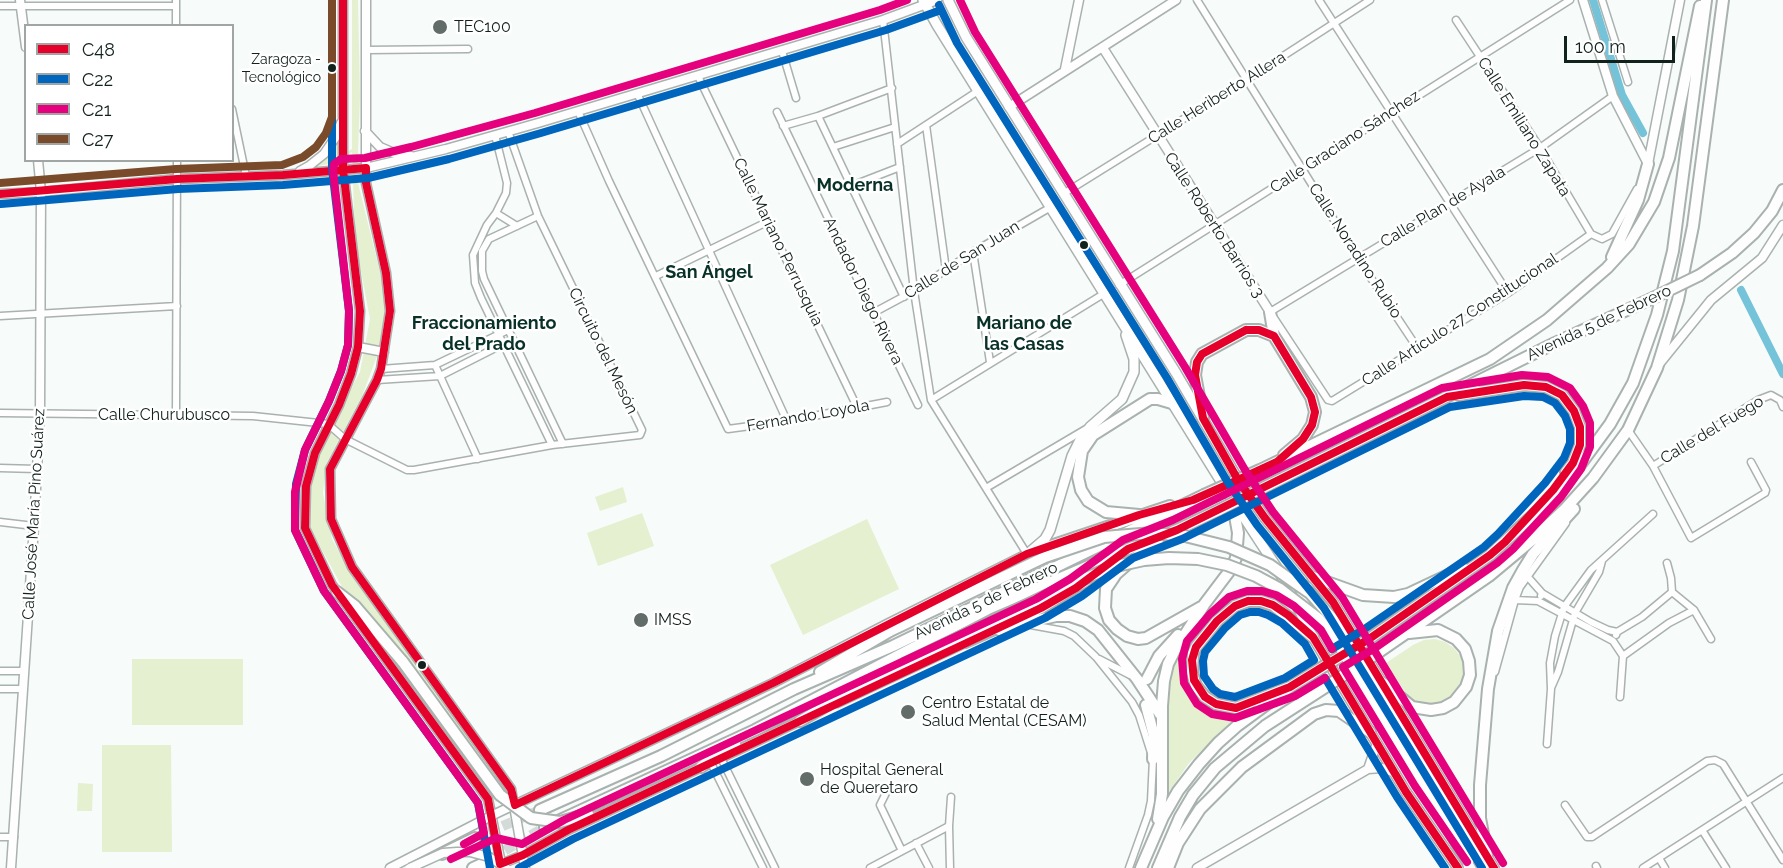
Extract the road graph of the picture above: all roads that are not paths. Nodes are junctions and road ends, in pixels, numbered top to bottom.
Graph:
1 (343, 0) edge
2 (366, 0) edge
3 (937, 0) edge
4 (948, 0) edge
5 (1079, 0) edge
6 (1176, 0) edge
7 (1197, 0) edge
8 (1319, 0) edge
9 (1370, 0) edge
10 (1570, 0) edge
11 (1582, 0) edge
12 (1602, 0) edge
13 (1680, 0) edge
14 (1704, 0) edge
15 (1723, 0) edge
16 (20, 2) edge
17 (93, 3) edge
18 (176, 3) edge
19 (924, 3) edge
20 (0, 6) edge
21 (883, 20) junction
22 (1456, 20) dead end
23 (1334, 23) junction
24 (176, 24) edge
25 (24, 32) edge
26 (1102, 48) junction
27 (468, 49) dead end
28 (366, 51) junction
29 (782, 51) junction
30 (1479, 56) junction
31 (1065, 69) junction
32 (698, 76) junction
33 (1246, 80) junction
34 (1628, 82) dead end
35 (892, 88) junction
36 (978, 91) junction
37 (637, 93) junction
38 (1613, 96) junction
39 (796, 98) dead end
40 (1009, 107) junction
41 (578, 111) junction
42 (777, 112) dead end
43 (1390, 112) junction
44 (818, 116) junction
45 (234, 119) edge
46 (343, 119) junction
47 (926, 125) junction
48 (783, 126) junction
49 (895, 127) junction
50 (365, 131) junction
51 (508, 131) junction
52 (495, 135) junction
53 (1157, 136) junction
54 (897, 144) junction
55 (833, 147) junction
56 (1540, 148) junction
57 (414, 157) junction
58 (38, 162) edge
59 (177, 162) edge
60 (1648, 164) junction
61 (900, 167) junction
62 (366, 168) junction
63 (343, 169) junction
64 (1303, 170) junction
65 (291, 174) junction
66 (246, 176) junction
67 (177, 180) junction
68 (851, 186) junction
69 (1783, 190) edge
70 (41, 192) junction
71 (0, 194) edge
72 (1063, 194) junction
73 (1450, 204) junction
74 (1051, 207) junction
75 (496, 213) junction
76 (538, 216) junction
77 (769, 221) junction
78 (1214, 225) junction
79 (1783, 225) edge
80 (517, 226) junction
81 (1591, 234) junction
82 (709, 250) junction
83 (973, 252) junction
84 (1358, 257) junction
85 (1607, 268) junction
86 (946, 270) junction
87 (656, 276) junction
88 (1119, 285) junction
89 (914, 291) junction
90 (1104, 293) junction
91 (1508, 293) junction
92 (904, 297) junction
93 (177, 306) junction
94 (1270, 312) junction
95 (40, 313) junction
96 (873, 313) junction
97 (0, 316) edge
98 (1122, 322) junction
99 (508, 330) junction
100 (498, 334) junction
101 (1274, 336) junction
102 (513, 339) junction
103 (504, 344) junction
104 (358, 347) junction
105 (1418, 349) junction
106 (384, 352) junction
107 (990, 362) junction
108 (435, 365) junction
109 (1657, 368) junction
110 (381, 369) junction
111 (440, 376) junction
112 (377, 380) junction
113 (1447, 397) junction
114 (932, 400) junction
115 (1328, 400) joint
116 (887, 402) dead end
117 (1175, 404) junction
118 (918, 405) dead end
119 (1783, 406) edge
120 (857, 408) junction
121 (0, 414) edge
122 (40, 414) junction
123 (176, 415) junction
124 (1203, 418) junction
125 (787, 421) junction
126 (328, 424) junction
127 (1090, 427) junction
128 (1628, 430) junction
129 (345, 439) junction
130 (563, 444) junction
131 (552, 445) junction
132 (478, 459) junction
133 (1277, 462) junction
134 (1751, 462) dead end
135 (1653, 466) junction
136 (0, 468) edge
137 (37, 469) junction
138 (1593, 478) junction
139 (986, 488) junction
140 (1198, 497) junction
141 (1232, 499) junction
142 (1572, 511) junction
143 (1653, 514) dead end
144 (1138, 515) junction
145 (0, 522) edge
146 (34, 526) junction
147 (1177, 530) junction
148 (1505, 543) junction
149 (1128, 549) junction
150 (1027, 554) junction
151 (1490, 555) junction
152 (1602, 561) junction
153 (1667, 563) dead end
154 (1527, 576) junction
155 (1313, 577) junction
156 (337, 592) junction
157 (1672, 592) junction
158 (1542, 594) junction
159 (1515, 600) junction
160 (1538, 602) junction
161 (1204, 605) junction
162 (1563, 610) junction
163 (1694, 610) junction
164 (1574, 616) junction
165 (1024, 623) junction
166 (1617, 632) junction
167 (1406, 634) junction
168 (1313, 637) junction
169 (1711, 639) dead end
170 (1613, 641) junction
171 (965, 642) junction
172 (1623, 656) junction
173 (1096, 657) junction
174 (422, 666) junction
175 (0, 671) edge
176 (24, 671) junction
177 (1142, 679) junction
178 (1383, 683) junction
179 (862, 685) junction
180 (407, 686) junction
181 (1290, 687) junction
182 (0, 689) edge
183 (22, 689) junction
184 (794, 689) junction
185 (1488, 689) junction
186 (1551, 689) junction
187 (1620, 698) dead end
188 (1146, 705) dead end
189 (796, 709) junction
190 (1162, 716) junction
191 (800, 721) junction
192 (755, 730) junction
193 (1370, 732) junction
194 (1377, 743) junction
195 (1547, 744) dead end
196 (721, 758) junction
197 (1153, 759) junction
198 (706, 765) junction
199 (1368, 769) junction
200 (1395, 773) junction
201 (1783, 778) edge
202 (886, 793) dead end
203 (951, 797) dead end
204 (1746, 802) junction
205 (515, 805) junction
206 (1565, 805) dead end
207 (540, 810) tunnel mouth
208 (493, 815) junction
209 (949, 826) junction
210 (545, 827) tunnel mouth
211 (1702, 830) junction
212 (0, 837) edge
213 (14, 837) junction
214 (475, 838) tunnel mouth
215 (916, 843) junction
216 (1151, 845) junction
217 (902, 851) junction
218 (523, 855) junction
219 (1659, 858) junction
220 (1783, 860) edge
221 (1473, 862) edge
222 (487, 865) edge
223 (503, 867) edge
224 (874, 867) edge
225 (11, 868) edge
226 (390, 868) edge
227 (411, 868) edge
228 (473, 868) edge
229 (525, 868) edge
230 (763, 868) edge
231 (775, 868) edge
232 (929, 868) edge
233 (950, 868) edge
234 (1129, 868) edge
235 (1141, 868) edge
236 (1158, 868) edge
237 (1168, 868) edge
238 (1197, 868) edge
239 (1484, 868) edge
240 (1494, 868) edge
241 (1643, 868) edge
242 (1665, 868) edge
243 (1726, 868) edge

1 - 46 main road
2 - 28 main road
3 - 19 main road
4 - 40 main road
5 - 31 main road
6 - 26 main road
7 - 33 street, Calle Noradino Rubio
8 - 23 street
9 - 23 street, Calle Heriberto Allera
10 - 30 street, Calle Graciano Sánchez
11 - 38 main road
12 - 34 street
13 - 60 main road
14 - 85 highway, Avenida 5 de Febrero
14 - 148 highway
15 - 109 highway
16 - 17 street
16 - 20 street
16 - 25 main road
17 - 18 street
18 - 24 street
19 - 21 main road
19 - 36 main road
21 - 29 main road
21 - 35 street
22 - 30 street, Calle Emiliano Zapata
23 - 33 street, Calle Heriberto Allera
23 - 43 street
26 - 31 main road
26 - 53 main road, Calle Roberto Barrios 3
27 - 28 street
28 - 50 main road
29 - 32 main road
29 - 39 street
30 - 43 street, Calle Graciano Sánchez
30 - 56 street, Calle Emiliano Zapata
31 - 40 main road
32 - 37 main road
32 - 77 street, Calle Mariano Perrusquia
33 - 53 street, Calle Heriberto Allera
33 - 64 street, Calle Noradino Rubio
35 - 44 street
35 - 49 street
36 - 47 street
36 - 74 main road
37 - 41 main road
37 - 82 street
38 - 56 street, Calle Plan de Ayala
38 - 60 main road
40 - 72 main road
41 - 51 main road
41 - 87 street
42 - 48 street, Andador Diego Rivera
43 - 64 street, Calle Graciano Sánchez
43 - 73 street
44 - 48 street
44 - 55 street
45 - 66 street
46 - 63 main road
46 - 65 main road
47 - 54 street
47 - 86 street
48 - 96 street, Andador Diego Rivera
49 - 54 street
49 - 55 street
50 - 57 main road
50 - 62 main road
51 - 52 main road
51 - 76 street, Circuito del Mesón
52 - 57 main road
52 - 75 street
53 - 72 street, Calle Heriberto Allera
53 - 78 main road, Calle Roberto Barrios 3
54 - 61 street
55 - 68 street
56 - 73 street, Calle Plan de Ayala
56 - 81 street, Calle Emiliano Zapata
57 - 62 main road
58 - 70 main road, Calle José María Pino Suárez
59 - 67 street
60 - 81 street
60 - 85 highway
61 - 68 street
61 - 89 street
62 - 63 main road
62 - 106 main road
63 - 65 main road
63 - 104 main road
64 - 78 street, Calle Graciano Sánchez
64 - 84 street, Calle Noradino Rubio
65 - 66 main road
66 - 67 main road
67 - 70 main road
67 - 93 street
68 - 92 street
69 - 113 highway, Avenida 5 de Febrero, bridge
70 - 71 main road
70 - 95 main road, Calle José María Pino Suárez
72 - 88 main road
73 - 84 street, Calle Plan de Ayala
73 - 91 street
74 - 83 street, Calle de San Juan
74 - 90 main road
75 - 80 street
75 - 100 street
76 - 80 street
76 - 130 street, Circuito del Mesón
77 - 82 street
77 - 120 street, Calle Mariano Perrusquia
78 - 88 street, Calle Graciano Sánchez
78 - 94 main road, Calle Roberto Barrios 3
79 - 109 main road
80 - 99 street
81 - 91 street, Calle Artículo 27 Constitucional
82 - 87 street
82 - 125 street
83 - 86 street, Calle de San Juan
83 - 107 street
84 - 94 street, Calle Plan de Ayala
84 - 105 street, Calle Noradino Rubio
85 - 133 highway, Avenida 5 de Febrero
86 - 89 street, Calle de San Juan
87 - 125 street, Fernando Loyola
88 - 124 main road
89 - 92 street, Calle de San Juan
89 - 114 street
90 - 98 main road
90 - 107 street
91 - 105 street, Calle Artículo 27 Constitucional
92 - 96 street, Calle de San Juan
93 - 95 street
93 - 123 street
94 - 101 highway
94 - 115 street, Calle Roberto Barrios 3
95 - 97 street
95 - 122 main road, Calle José María Pino Suárez
96 - 118 street, Andador Diego Rivera
98 - 117 main road
98 - 127 main road
99 - 100 street
99 - 102 street
100 - 103 street
100 - 108 street
101 - 124 highway
101 - 133 highway
102 - 103 street
102 - 130 street
103 - 111 street
103 - 131 street
104 - 106 main road
104 - 126 main road
105 - 115 street, Calle Artículo 27 Constitucional
106 - 110 main road
107 - 114 street
108 - 110 street
108 - 111 street
109 - 128 highway
110 - 112 main road
111 - 112 street
111 - 132 street
112 - 129 main road
113 - 147 highway, Avenida 5 de Febrero, bridge
113 - 148 highway
114 - 139 street
116 - 120 street, Fernando Loyola
117 - 141 main road
117 - 144 highway
119 - 135 street, Calle del Fuego
120 - 125 street, Fernando Loyola
121 - 122 street, Calle Churubusco
122 - 123 street, Calle Churubusco
122 - 137 main road, Calle José María Pino Suárez
123 - 126 street, Calle Churubusco
124 - 155 main road
126 - 129 street, Circuito del Mesón
126 - 156 main road
127 - 139 street
127 - 150 main road
128 - 135 street
128 - 138 highway
129 - 132 street, Circuito del Mesón
129 - 174 main road
130 - 131 street, Circuito del Mesón
131 - 132 street, Circuito del Mesón
133 - 140 highway, Avenida 5 de Febrero, bridge
134 - 135 street
136 - 137 street
137 - 146 main road, Calle José María Pino Suárez
138 - 142 highway
138 - 167 highway
139 - 150 street
140 - 144 highway
140 - 184 highway, Avenida 5 de Febrero
141 - 161 highway
141 - 168 main road
142 - 154 street
142 - 185 highway
143 - 152 street
144 - 150 highway
145 - 146 street
146 - 176 main road, Calle José María Pino Suárez
147 - 149 highway, Avenida 5 de Febrero
147 - 161 highway
148 - 151 highway
149 - 171 highway
149 - 189 highway, Avenida 5 de Febrero
150 - 205 main road, Avenida 5 de Febrero
151 - 155 highway
151 - 181 highway, bridge
152 - 162 street
152 - 164 street
153 - 157 street
154 - 158 street
154 - 159 street
155 - 178 main road
156 - 180 main road
156 - 192 highway, bridge
157 - 163 street
157 - 166 street
158 - 160 street
158 - 162 street
159 - 160 street
159 - 185 street
160 - 162 street
161 - 177 highway
161 - 190 highway
162 - 164 street
162 - 186 street
163 - 169 street
163 - 172 street
164 - 166 street
164 - 170 street
164 - 186 street
165 - 171 main road, Avenida 5 de Febrero
165 - 173 street
165 - 177 highway
166 - 170 street
167 - 178 highway
167 - 236 highway, bridge
168 - 181 highway
168 - 193 main road
170 - 172 street
171 - 191 main road, Avenida 5 de Febrero
172 - 187 street
173 - 177 street
173 - 197 street
174 - 180 main road
174 - 205 main road
175 - 176 street
176 - 183 main road, Calle José María Pino Suárez
177 - 190 highway
178 - 221 main road
179 - 189 highway
179 - 191 highway
179 - 221 highway, bridge
180 - 208 main road
181 - 216 highway
182 - 183 street
183 - 213 main road, Calle José María Pino Suárez
184 - 207 highway, Avenida 5 de Febrero
184 - 221 highway, bridge
185 - 221 highway
186 - 195 street
188 - 197 highway
189 - 192 highway, Avenida 5 de Febrero
190 - 216 highway
191 - 196 main road, Avenida 5 de Febrero
192 - 198 highway
192 - 210 highway, Avenida 5 de Febrero
193 - 194 main road
193 - 237 highway
194 - 199 main road
194 - 200 main road
196 - 198 main road, Avenida 5 de Febrero
196 - 231 street
197 - 234 street
198 - 218 main road, Avenida 5 de Febrero
198 - 230 street
199 - 200 main road
199 - 238 main road
200 - 221 main road
201 - 204 street
202 - 217 street
203 - 209 street
204 - 206 street
204 - 211 street
204 - 220 street
205 - 208 main road, Avenida 5 de Febrero
205 - 218 main road
208 - 223 main road
208 - 226 main road, Avenida 5 de Febrero
209 - 215 street
209 - 233 street
211 - 219 street
211 - 243 street
212 - 213 street
213 - 225 main road, Calle José María Pino Suárez
214 - 227 highway
215 - 217 street
215 - 232 street
216 - 235 highway
217 - 224 street
218 - 223 main road, Avenida 5 de Febrero
218 - 229 main road
219 - 241 street
219 - 242 street
221 - 239 highway
221 - 240 main road
222 - 223 main road, Avenida 5 de Febrero
222 - 228 highway, Avenida 5 de Febrero
223 - 227 main road, bridge

